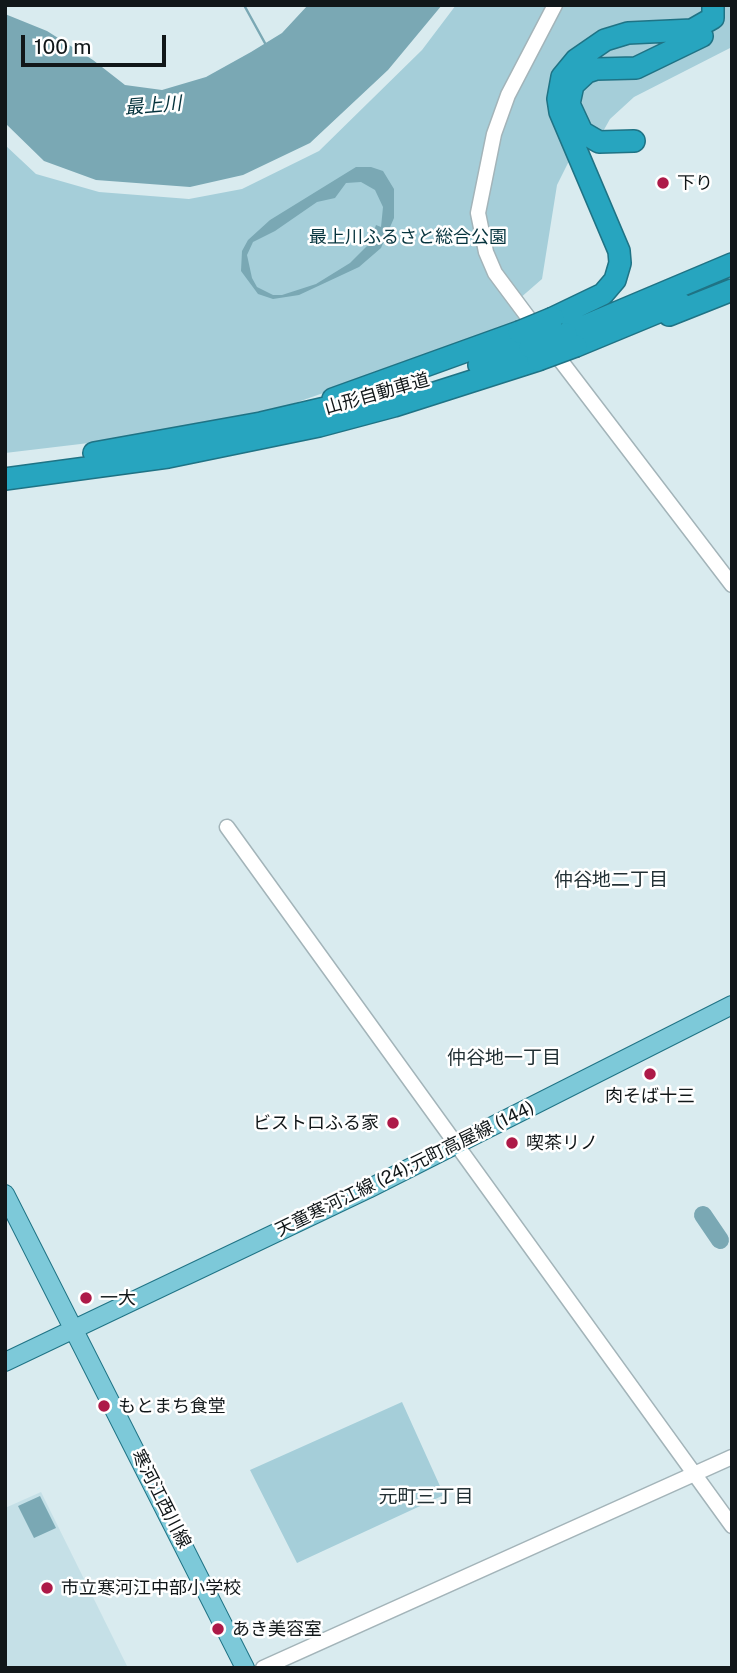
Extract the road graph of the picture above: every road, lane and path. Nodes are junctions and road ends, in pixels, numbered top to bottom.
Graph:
1 (555, 5) edge
2 (725, 7) edge
3 (634, 141) dead end
4 (732, 264) edge
5 (732, 279) edge
6 (732, 290) edge
7 (565, 333) junction
8 (529, 346) junction
9 (163, 450) junction
10 (136, 454) junction
11 (5, 465) edge
12 (5, 479) edge
13 (732, 585) edge
14 (228, 827) dead end
15 (732, 1005) edge
16 (456, 1144) junction
17 (5, 1194) edge
18 (76, 1330) junction
19 (5, 1362) edge
20 (732, 1457) edge
21 (695, 1473) junction
22 (732, 1526) edge
23 (245, 1668) edge
24 (263, 1668) edge

1 - 13 street
2 - 3 highway
2 - 7 highway
4 - 7 highway, 山形自動車道
5 - 7 highway, 山形自動車道
6 - 7 highway
7 - 8 highway, 山形自動車道, bridge
8 - 9 highway, 山形自動車道
8 - 9 highway, 山形自動車道
9 - 10 highway, 山形自動車道
10 - 11 highway, 山形自動車道
10 - 12 highway, 山形自動車道
14 - 16 street
15 - 16 main road, 天童寒河江線 (24);元町高屋線 (144)
16 - 18 main road, 天童寒河江線 (24);元町高屋線 (144)
16 - 21 street
17 - 18 main road, 寒河江西川線
18 - 19 main road, 天童寒河江線 (24);元町高屋線 (144)
18 - 23 main road, 寒河江西川線
20 - 21 street
21 - 22 street
21 - 24 street

